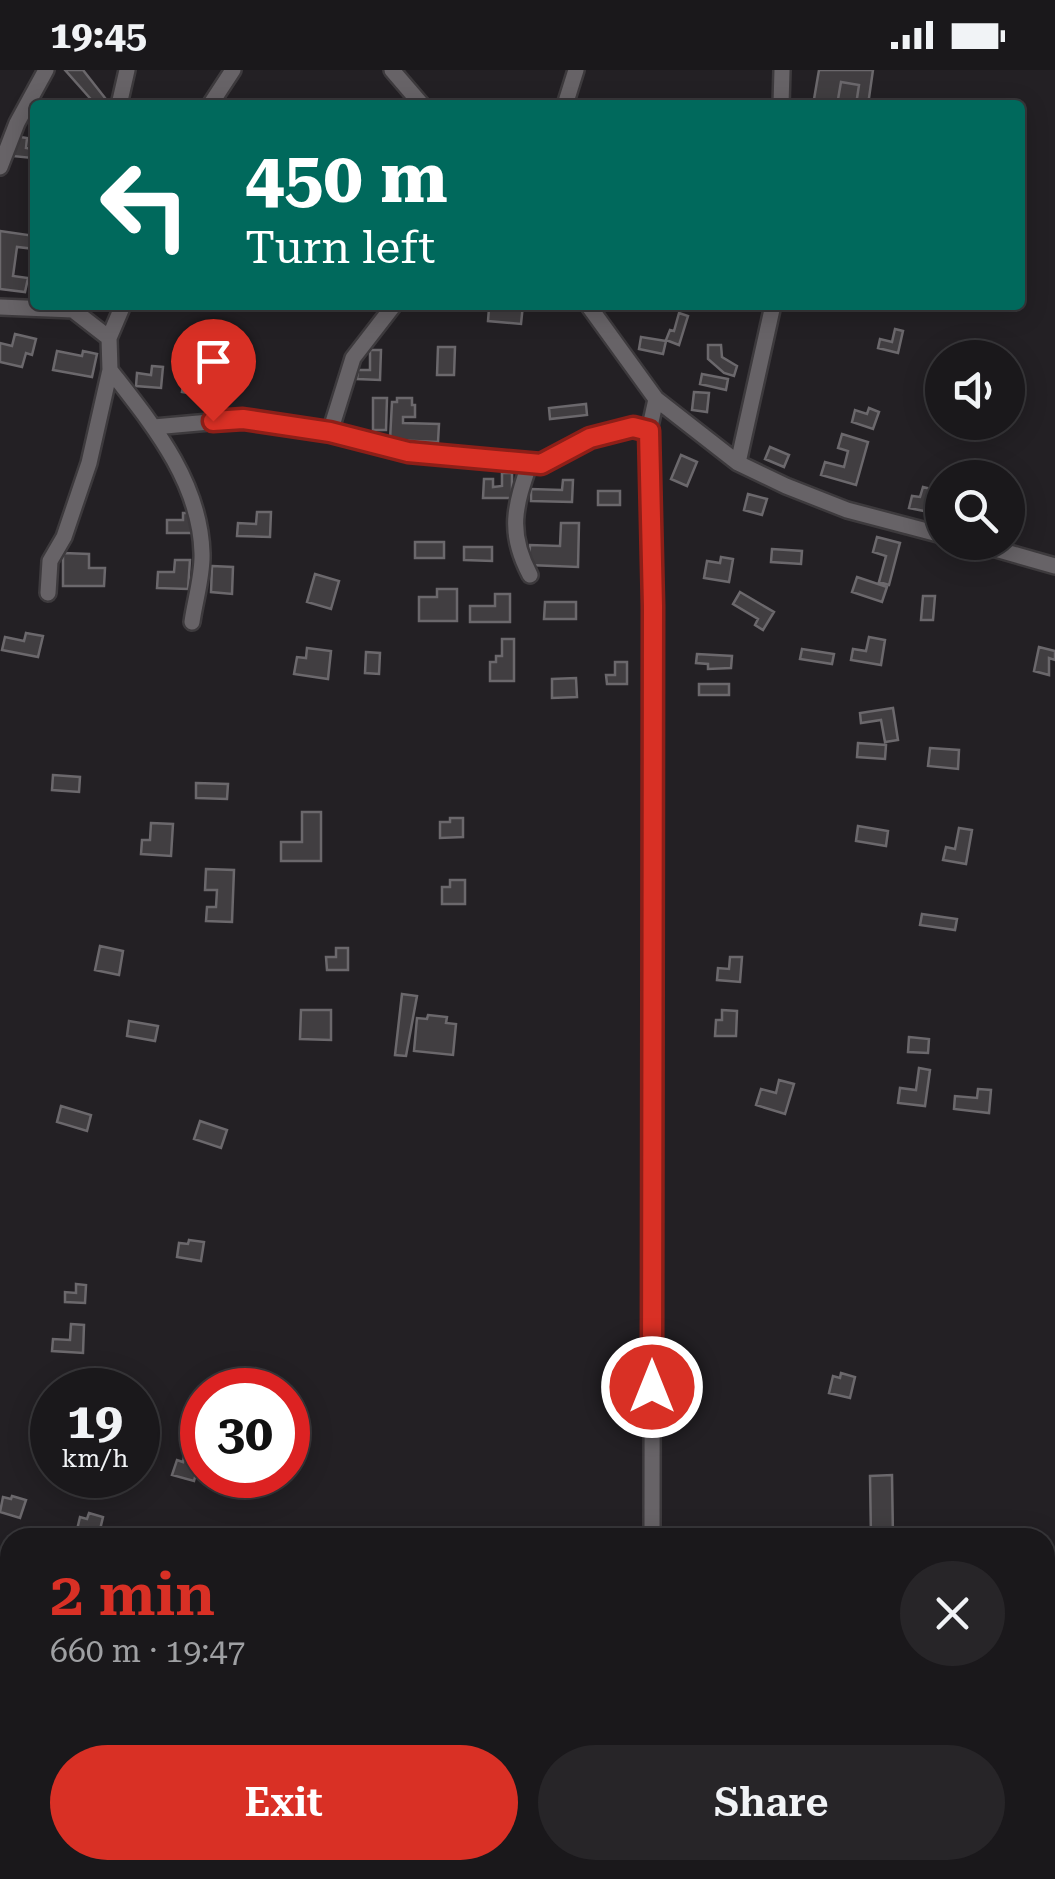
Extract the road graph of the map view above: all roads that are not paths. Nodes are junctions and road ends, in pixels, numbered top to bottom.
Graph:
1 (46, 70) edge
2 (126, 70) edge
3 (234, 70) edge
4 (392, 70) edge
5 (576, 70) edge
6 (782, 70) edge
7 (121, 100) edge
8 (213, 100) edge
9 (418, 100) edge
10 (567, 100) edge
11 (780, 100) edge
12 (0, 167) edge
13 (0, 307) edge
14 (30, 307) edge
15 (77, 310) edge
16 (121, 310) edge
17 (390, 310) edge
18 (592, 310) edge
19 (772, 310) edge
20 (108, 338) junction
21 (110, 370) junction
22 (656, 399) junction
23 (154, 426) junction
24 (649, 431) junction
25 (330, 432) junction
26 (530, 462) junction
27 (738, 463) junction
28 (925, 531) edge
29 (1025, 557) edge
30 (1055, 566) edge
31 (530, 575) dead end
32 (48, 594) dead end
33 (192, 622) dead end
34 (652, 1528) edge

1 - 12 street
2 - 7 street
3 - 8 street
4 - 9 street
5 - 10 street
6 - 11 street
13 - 14 street
15 - 20 street
16 - 20 street
17 - 25 street
18 - 22 street
19 - 27 street
20 - 21 street
21 - 23 street
21 - 32 street
22 - 24 street
22 - 27 street
23 - 25 street
23 - 33 street
24 - 26 street
24 - 34 street
25 - 26 street
26 - 31 street
27 - 28 street
29 - 30 street

